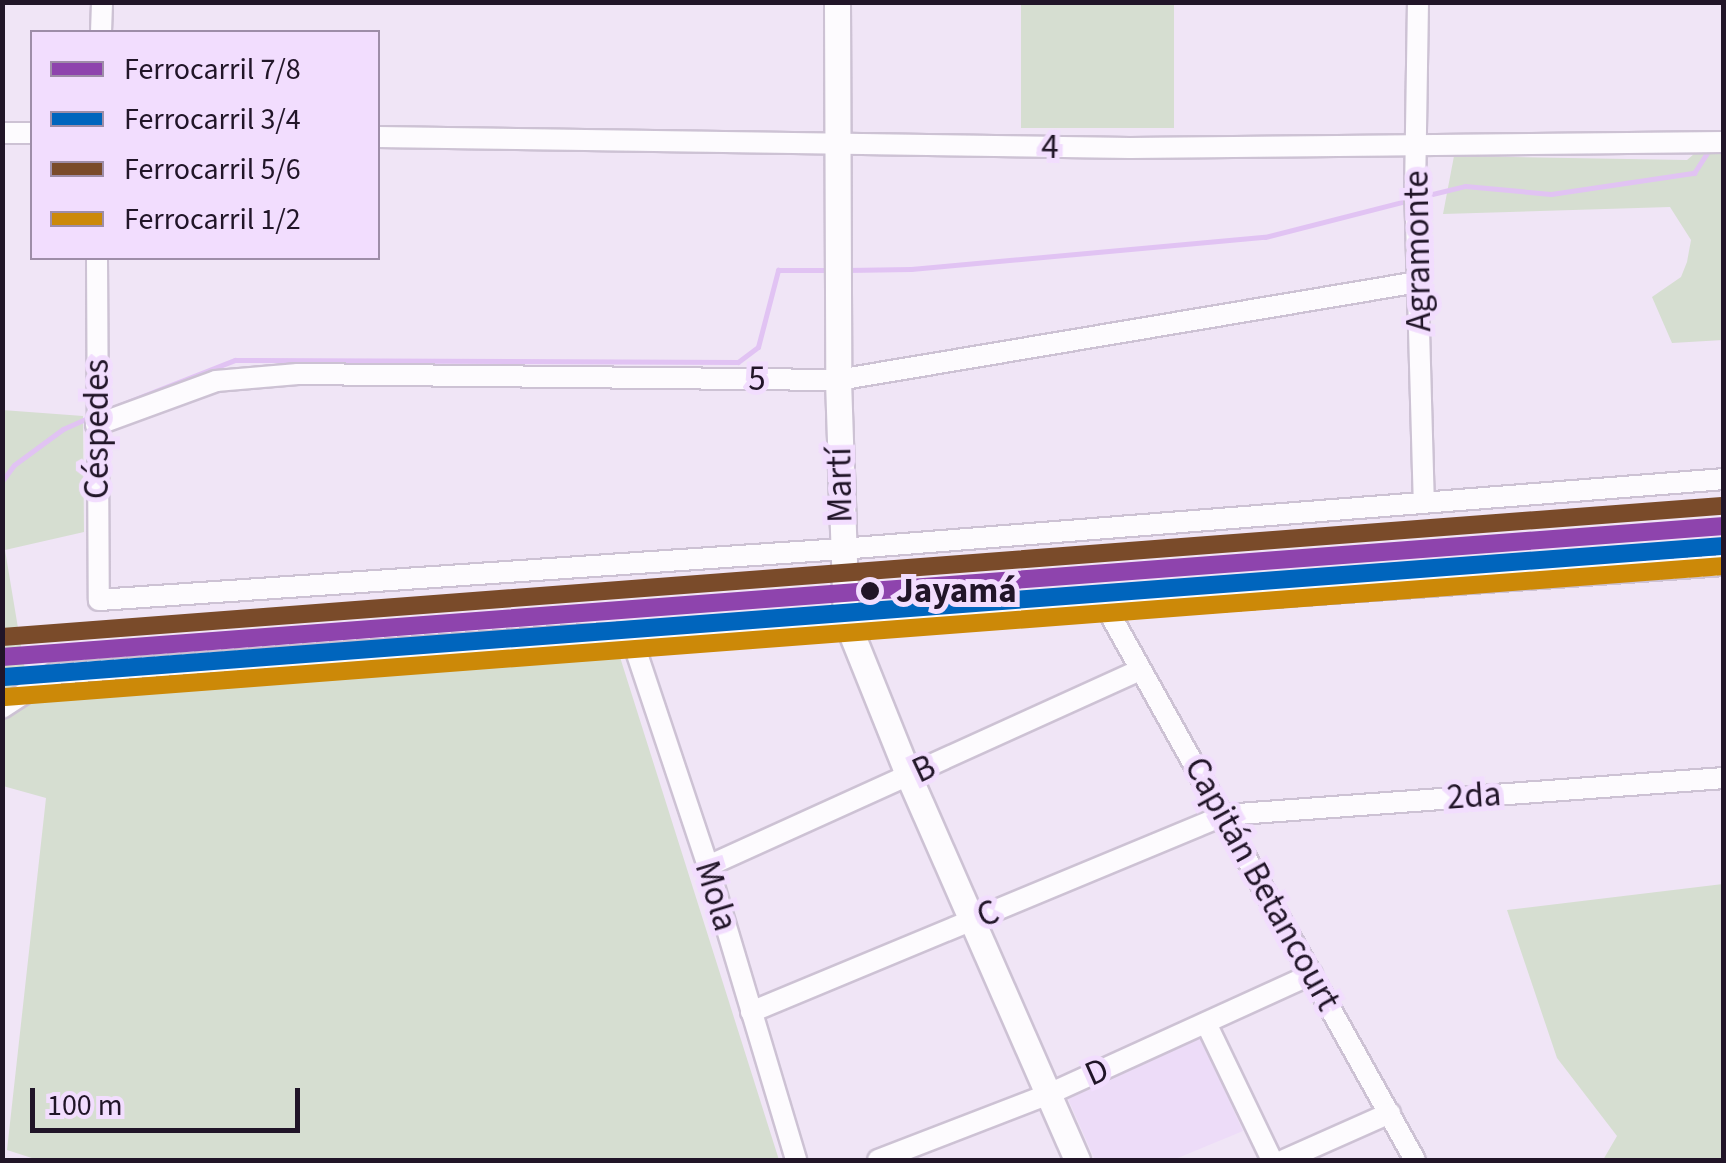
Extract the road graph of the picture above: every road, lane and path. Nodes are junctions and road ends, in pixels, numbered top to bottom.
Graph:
1 (102, 2) edge
2 (837, 2) edge
3 (1418, 2) edge
4 (101, 30) edge
5 (2, 133) edge
6 (30, 134) edge
7 (380, 137) edge
8 (837, 142) junction
9 (1416, 142) junction
10 (1724, 142) edge
11 (98, 260) edge
12 (1418, 282) junction
13 (838, 380) junction
14 (96, 417) junction
15 (1724, 478) edge
16 (1424, 500) junction
17 (840, 549) junction
18 (1724, 565) edge
19 (1107, 608) junction
20 (846, 620) junction
21 (630, 634) junction
22 (1140, 670) junction
23 (2, 708) edge
24 (909, 777) junction
25 (1724, 778) edge
26 (1225, 814) junction
27 (708, 866) junction
28 (974, 920) junction
29 (1312, 974) junction
30 (752, 1012) junction
31 (1206, 1023) junction
32 (1049, 1094) junction
33 (1390, 1113) junction
34 (796, 1160) edge
35 (878, 1160) edge
36 (1077, 1160) edge
37 (1272, 1160) edge
38 (1284, 1160) edge
39 (1415, 1160) edge

1 - 4 street
2 - 8 street, Martí
3 - 9 street, Agramonte
5 - 6 street
7 - 8 street, 4
8 - 9 street, 4
8 - 13 street, Martí
9 - 10 street, 4
9 - 12 street, Agramonte
11 - 14 street, Céspedes
12 - 13 street, 5
12 - 16 street, Agramonte
13 - 14 street, 5
13 - 17 street, Martí
14 - 17 street, Céspedes
15 - 16 street
16 - 17 street
17 - 20 street, Martí
18 - 19 street
19 - 20 street
19 - 22 street, Capitán Betancourt
20 - 21 street
20 - 24 street, Martí
21 - 23 street
21 - 27 street, Mola
22 - 24 street, B
22 - 26 street, Capitán Betancourt
24 - 27 street, B
24 - 28 street, Martí
25 - 26 street, 2da
26 - 28 street, C
26 - 29 street, Capitán Betancourt
27 - 30 street, Mola
28 - 30 street, C
28 - 32 street, Martí
29 - 31 street, D
29 - 33 street, Capitán Betancourt
30 - 34 street, Mola
31 - 32 street, D
31 - 37 street
32 - 35 street, D
32 - 36 street, Martí
33 - 38 street
33 - 39 street, Capitán Betancourt

